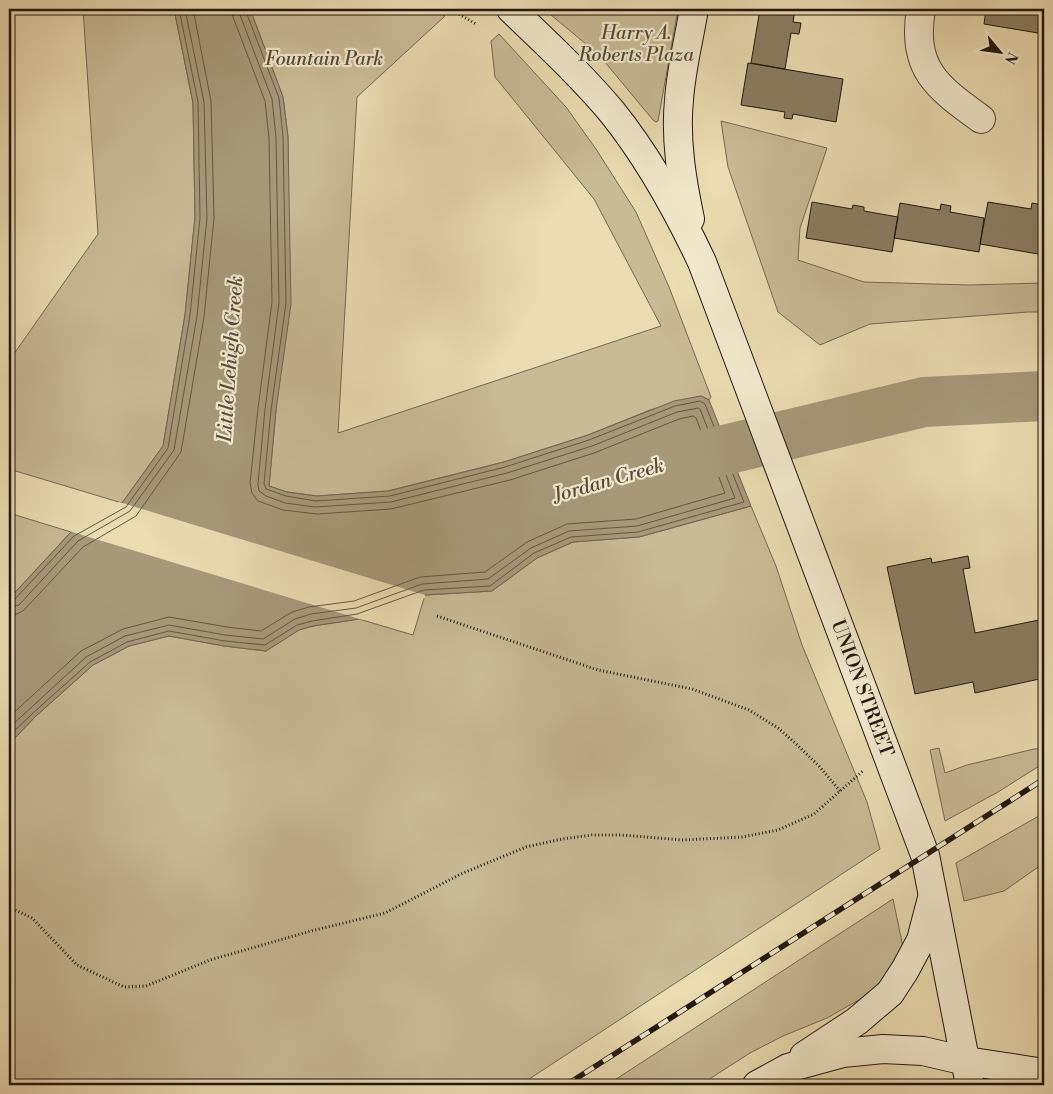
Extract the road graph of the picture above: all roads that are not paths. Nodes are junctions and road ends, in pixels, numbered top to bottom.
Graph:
1 (511, 9) edge
2 (694, 9) edge
3 (921, 9) edge
4 (981, 119) dead end
5 (702, 262) junction
6 (933, 896) junction
7 (788, 1068) junction
8 (968, 1073) edge
9 (1044, 1073) edge
10 (757, 1085) edge

1 - 5 main road
2 - 5 main road
3 - 4 main road
5 - 6 main road, UNION STREET
6 - 7 main road
6 - 8 main road, UNION STREET
7 - 8 main road
7 - 10 main road
8 - 9 main road

